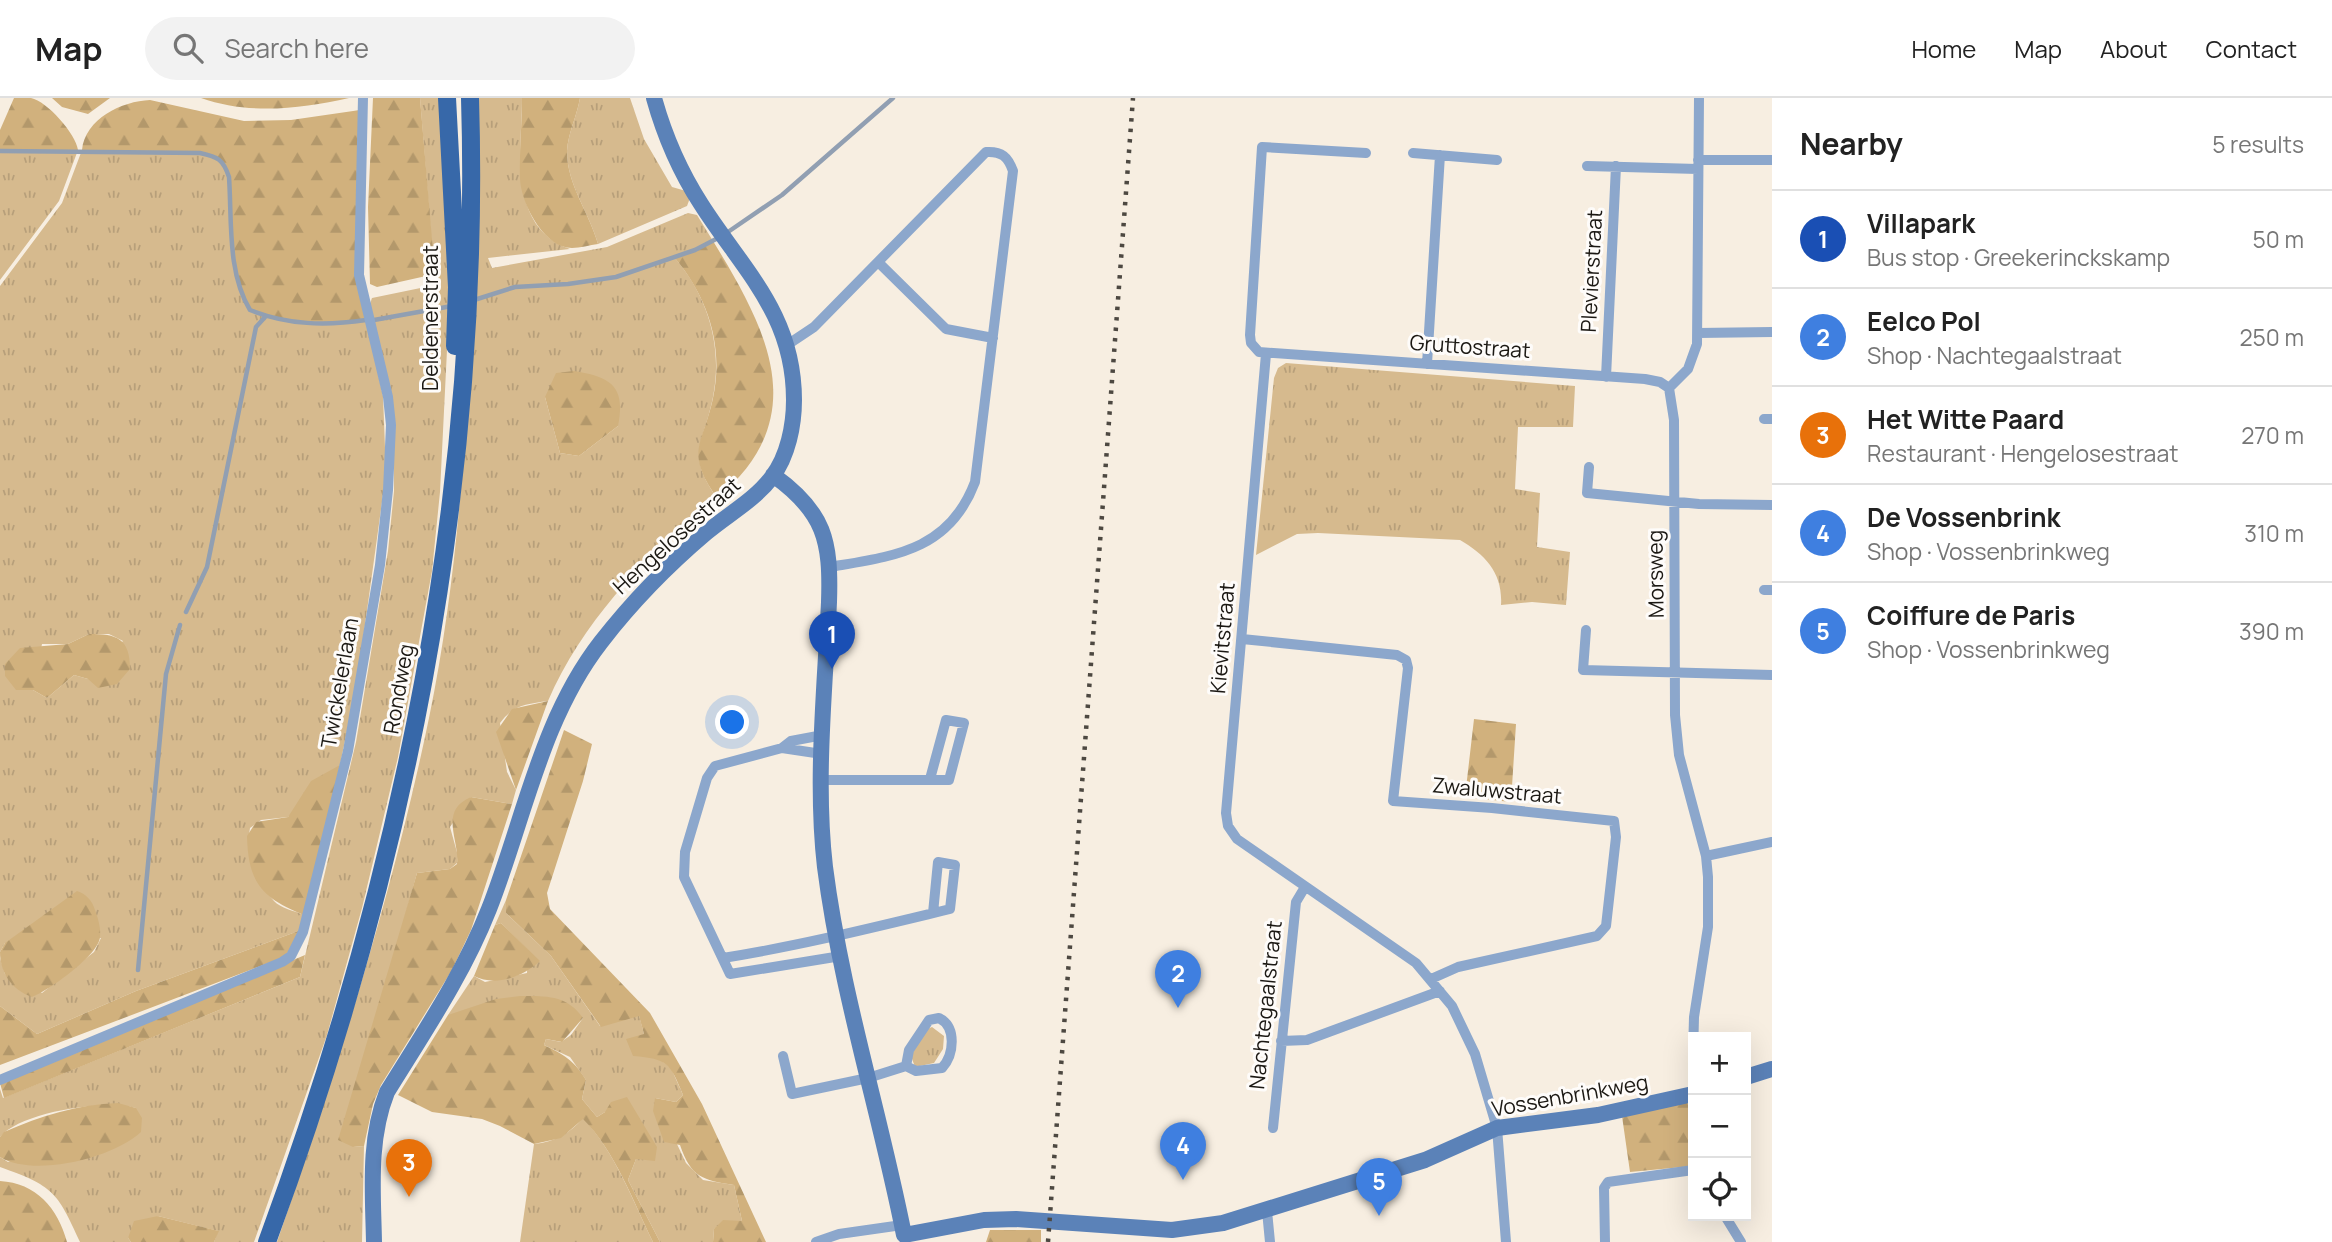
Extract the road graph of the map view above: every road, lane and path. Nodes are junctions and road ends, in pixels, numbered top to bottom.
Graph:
1 (363, 98) edge
2 (447, 98) edge
3 (470, 98) edge
4 (654, 98) edge
5 (1699, 98) edge
6 (1366, 153) dead end
7 (1413, 153) dead end
8 (1440, 155) junction
9 (1497, 160) dead end
10 (1772, 160) edge
11 (1698, 164) junction
12 (1587, 166) dead end
13 (1616, 166) junction
14 (878, 262) junction
15 (1772, 332) edge
16 (1698, 333) junction
17 (993, 338) junction
18 (787, 345) junction
19 (1266, 354) junction
20 (1427, 364) junction
21 (1606, 377) junction
22 (1669, 388) junction
23 (1589, 467) dead end
24 (773, 475) junction
25 (1674, 501) junction
26 (1772, 505) edge
27 (445, 538) junction
28 (830, 567) junction
29 (1586, 631) dead end
30 (1242, 639) junction
31 (1677, 674) junction
32 (1772, 675) edge
33 (823, 735) junction
34 (782, 748) junction
35 (822, 754) junction
36 (930, 779) junction
37 (822, 780) junction
38 (1772, 842) edge
39 (1706, 856) junction
40 (1305, 887) junction
41 (933, 913) dead end
42 (836, 935) junction
43 (841, 956) junction
44 (723, 958) junction
45 (1431, 979) junction
46 (1440, 991) junction
47 (1694, 1032) edge
48 (1281, 1041) junction
49 (783, 1056) dead end
50 (906, 1066) junction
51 (1772, 1069) edge
52 (1751, 1075) edge
53 (868, 1078) junction
54 (0, 1080) edge
55 (1688, 1095) edge
56 (1273, 1128) dead end
57 (1497, 1128) junction
58 (1688, 1171) edge
59 (1267, 1210) junction
60 (1728, 1221) edge
61 (904, 1234) edge
62 (1134, 1235) edge
63 (267, 1242) edge
64 (374, 1242) edge
65 (816, 1242) edge
66 (1270, 1242) edge
67 (1506, 1242) edge
68 (1605, 1242) edge
69 (1741, 1242) edge

1 - 54 street, Twickelerlaan
2 - 27 main road, Deldenerstraat
3 - 27 main road, Rondweg
4 - 18 street, Hengelosestraat
5 - 11 street
6 - 19 street
7 - 8 street
8 - 9 street
8 - 20 street
10 - 11 street
11 - 13 street
11 - 16 street
12 - 13 street
13 - 21 street, Plevierstraat
14 - 17 street
14 - 17 street
14 - 18 street
15 - 16 street
16 - 22 street
17 - 28 street
18 - 24 street, Hengelosestraat
19 - 20 street, Gruttostraat
19 - 30 street, Kievitstraat
20 - 21 street, Gruttostraat
21 - 22 street, Gruttostraat
22 - 25 street, Morsweg
23 - 25 street
24 - 28 street
24 - 64 street, Hengelosestraat
25 - 26 street
25 - 31 street, Morsweg
27 - 63 main road, Rondweg
28 - 33 street
29 - 31 street
30 - 40 street, Kievitstraat
30 - 45 street, Zwaluwstraat
31 - 32 street
31 - 39 street, Morsweg
33 - 34 street
33 - 35 street
34 - 35 street
34 - 44 street
35 - 37 street
36 - 36 street
36 - 37 street
37 - 42 street
38 - 39 street
39 - 47 street, Morsweg
40 - 45 street, Kievitstraat
40 - 48 street, Nachtegaalstraat
41 - 42 street
42 - 43 street
42 - 44 street
43 - 44 street
43 - 53 street
45 - 46 street, Kievitstraat
46 - 48 street
46 - 57 street, Kievitstraat
48 - 56 street, Nachtegaalstraat
49 - 53 street
50 - 50 street
50 - 53 street
51 - 52 street
53 - 61 street
55 - 57 street, Vossenbrinkweg
57 - 59 street, Vossenbrinkweg
57 - 67 street, Kievitstraat
58 - 68 street
59 - 62 street, Vossenbrinkweg
59 - 66 street
60 - 69 street
61 - 62 street, Vossenbrinkweg
61 - 65 street

